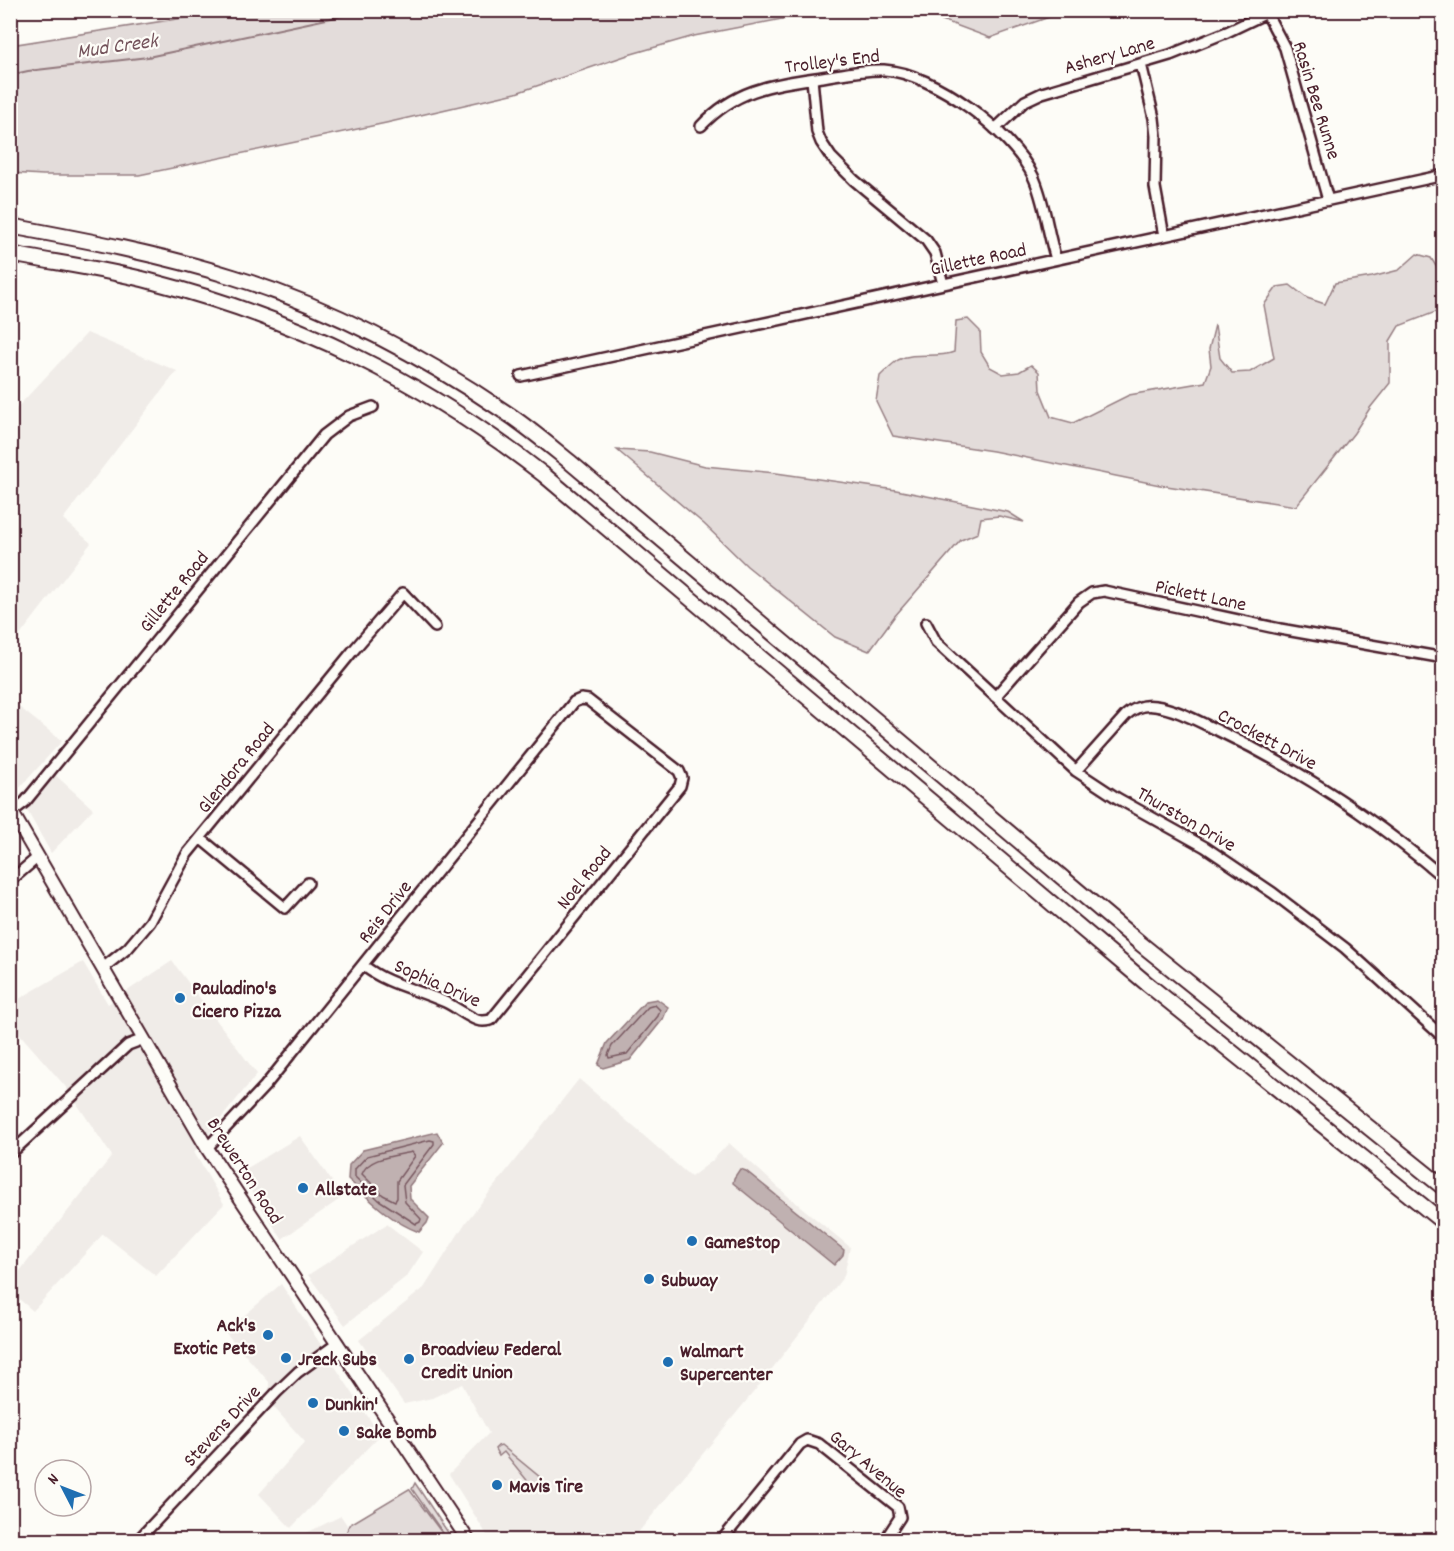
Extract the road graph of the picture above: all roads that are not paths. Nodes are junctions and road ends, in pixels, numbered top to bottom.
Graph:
1 (1270, 12) edge
2 (1140, 64) junction
3 (812, 79) junction
4 (701, 126) dead end
5 (995, 129) junction
6 (1443, 175) edge
7 (1328, 200) junction
8 (10, 226) edge
9 (1164, 236) junction
10 (10, 254) edge
11 (1056, 260) junction
12 (944, 284) junction
13 (521, 376) dead end
14 (372, 407) dead end
15 (926, 623) dead end
16 (435, 627) dead end
17 (1443, 658) edge
18 (995, 697) junction
19 (588, 700) joint
20 (1076, 771) junction
21 (11, 810) edge
22 (200, 838) junction
23 (38, 857) junction
24 (1443, 878) edge
25 (10, 881) edge
26 (308, 883) dead end
27 (364, 966) junction
28 (103, 968) junction
29 (497, 1012) joint
30 (1442, 1037) edge
31 (144, 1039) junction
32 (207, 1148) junction
33 (10, 1154) edge
34 (1443, 1188) edge
35 (1443, 1223) edge
36 (338, 1343) junction
37 (138, 1540) edge
38 (468, 1540) edge
39 (722, 1540) edge
40 (885, 1540) edge

1 - 2 street, Ashery Lane
1 - 7 street, Rasin Bee Runne
2 - 5 street, Ashery Lane
2 - 9 street
3 - 4 street, Trolley's End
3 - 5 street, Trolley's End
3 - 12 street
5 - 11 street, Trolley's End
6 - 7 street, Gillette Road
7 - 9 street, Gillette Road
8 - 34 highway
9 - 11 street, Gillette Road
10 - 35 highway
11 - 12 street, Gillette Road
12 - 13 street, Gillette Road
14 - 21 street, Gillette Road
15 - 18 street, Thurston Drive
16 - 22 street, Glendora Road
17 - 18 street, Pickett Lane
18 - 20 street, Thurston Drive
19 - 27 street, Reis Drive
19 - 29 street, Noel Road
20 - 24 street, Crockett Drive
20 - 30 street, Thurston Drive
21 - 23 main road, Brewerton Road
22 - 26 street
22 - 28 street, Glendora Road
23 - 25 street
23 - 28 main road, Brewerton Road
27 - 29 street, Sophia Drive
27 - 32 street, Reis Drive
28 - 31 main road, Brewerton Road
31 - 32 main road, Brewerton Road
31 - 33 street
32 - 36 main road, Brewerton Road
36 - 37 street, Stevens Drive
36 - 38 main road, Brewerton Road
39 - 40 street, Gary Avenue

